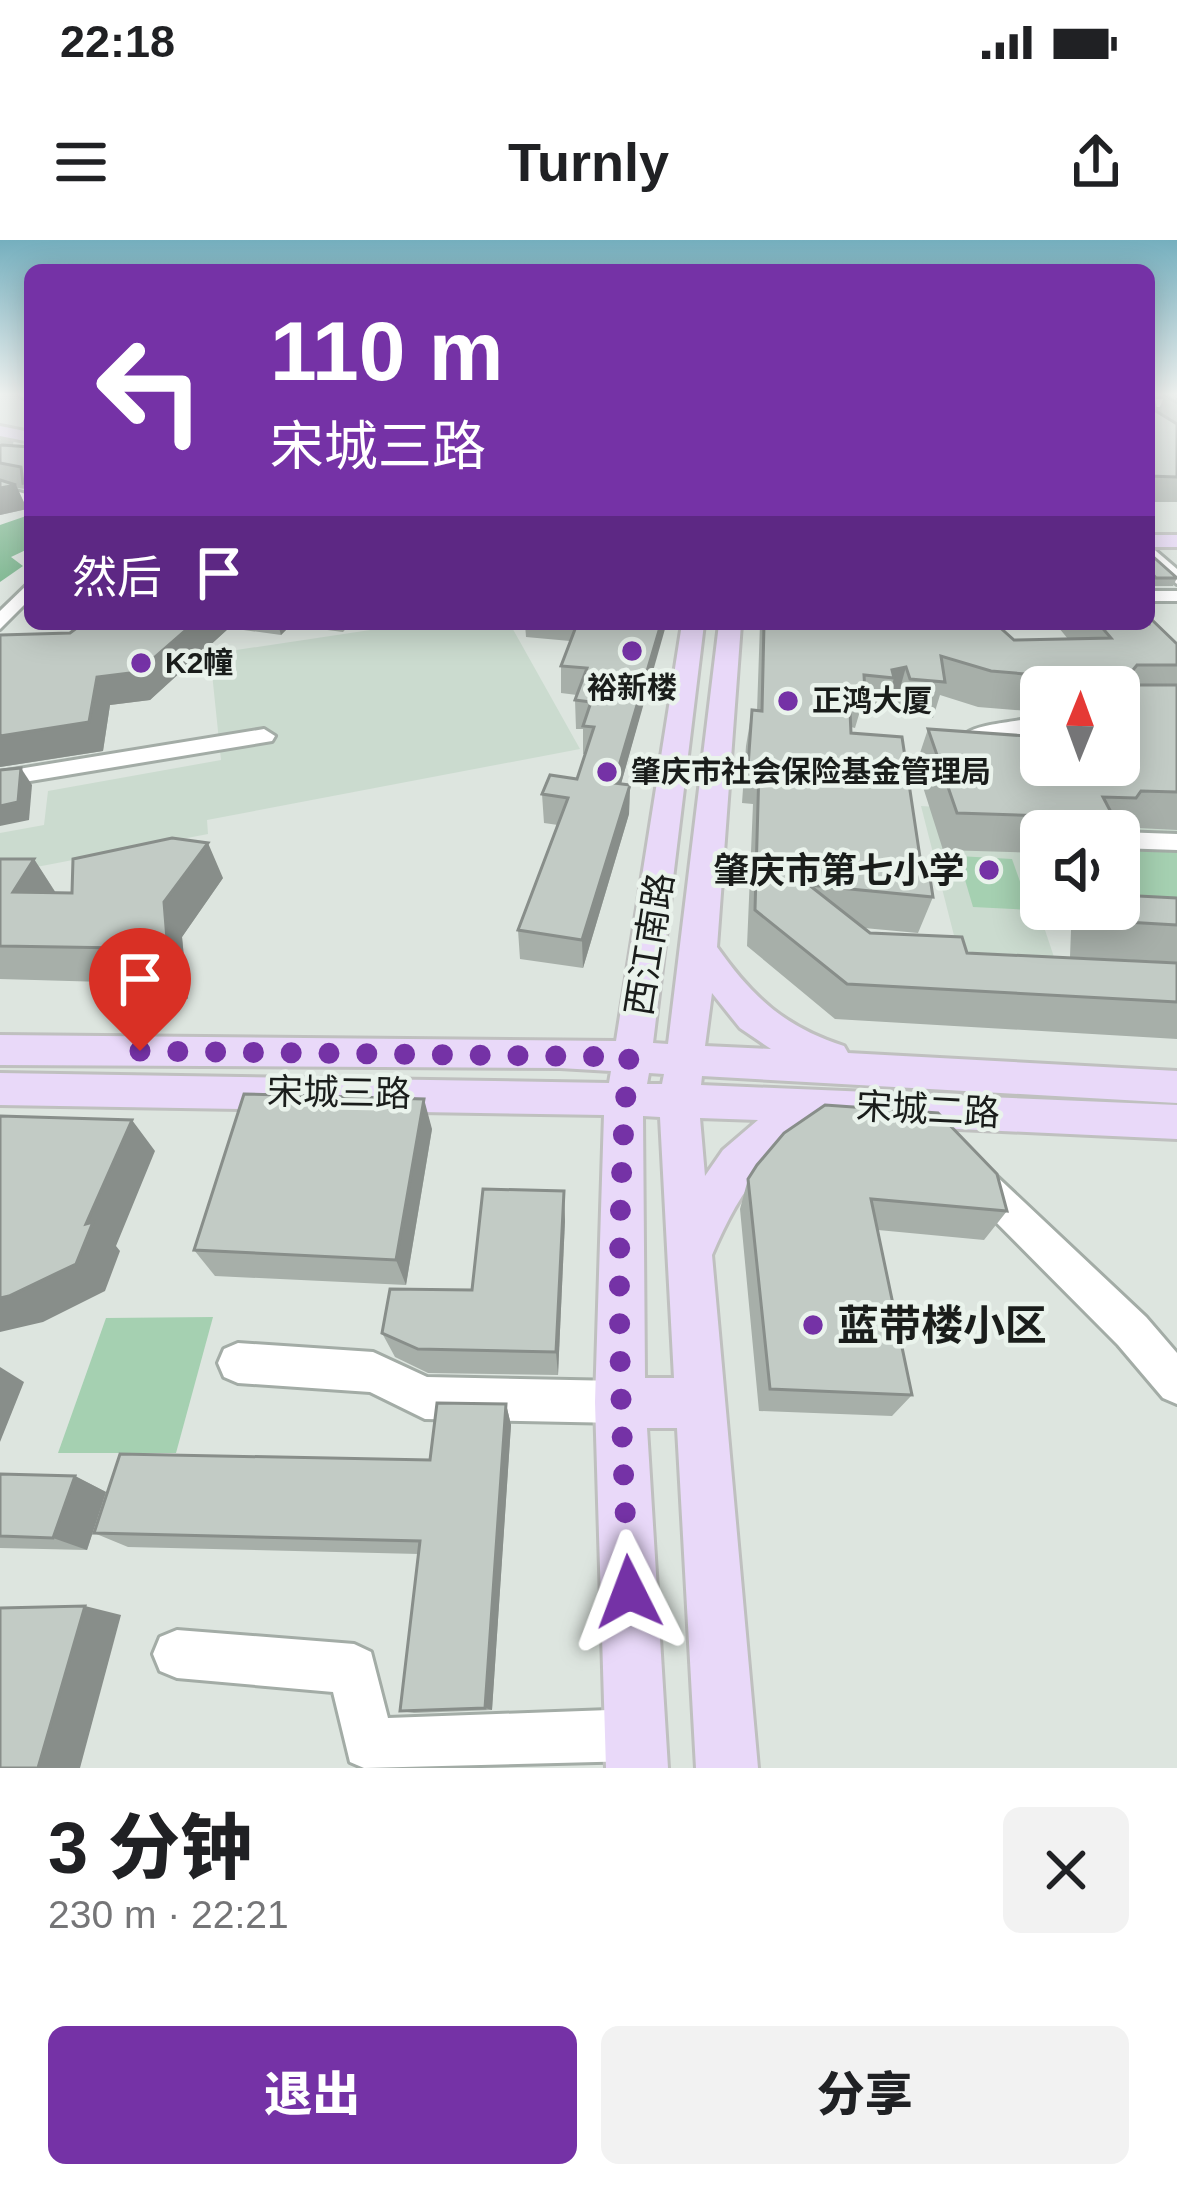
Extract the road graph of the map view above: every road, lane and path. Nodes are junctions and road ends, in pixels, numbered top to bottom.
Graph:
1 (16, 598) edge
2 (0, 623) edge
3 (693, 630) edge
4 (729, 630) edge
5 (1020, 731) edge
6 (978, 733) edge
7 (264, 736) dead end
8 (0, 779) edge
9 (1140, 841) edge
10 (1177, 842) edge
11 (662, 870) junction
12 (706, 875) junction
13 (700, 949) junction
14 (0, 1049) edge
15 (877, 1071) junction
16 (627, 1078) junction
17 (682, 1081) junction
18 (1177, 1088) edge
19 (0, 1090) edge
20 (832, 1105) junction
21 (913, 1107) junction
22 (1177, 1122) edge
23 (688, 1262) junction
24 (238, 1363) dead end
25 (1177, 1384) edge
26 (620, 1402) junction
27 (698, 1404) junction
28 (177, 1654) dead end
29 (636, 1751) edge
30 (727, 1768) edge

1 - 2 street
3 - 11 main road, 西江南路
4 - 12 main road, 西江南路
5 - 6 street
7 - 8 street
9 - 10 street
11 - 12 main road
11 - 16 main road, 西江南路
12 - 13 main road, 西江南路
13 - 15 main road
13 - 17 main road, 西江南路
14 - 16 main road, 宋城三路
15 - 17 main road, 宋城二路
15 - 18 main road, 宋城二路
16 - 17 main road, 宋城三路
16 - 19 main road, 宋城三路
16 - 26 main road, 西江南路
17 - 20 main road, 宋城二路
17 - 23 main road, 西江南路
20 - 21 main road, 宋城二路
20 - 23 main road
21 - 22 main road, 宋城二路
21 - 25 street
23 - 27 main road, 西江南路
24 - 26 street
26 - 27 main road
26 - 29 main road, 西江南路
27 - 30 main road, 西江南路
28 - 29 street

